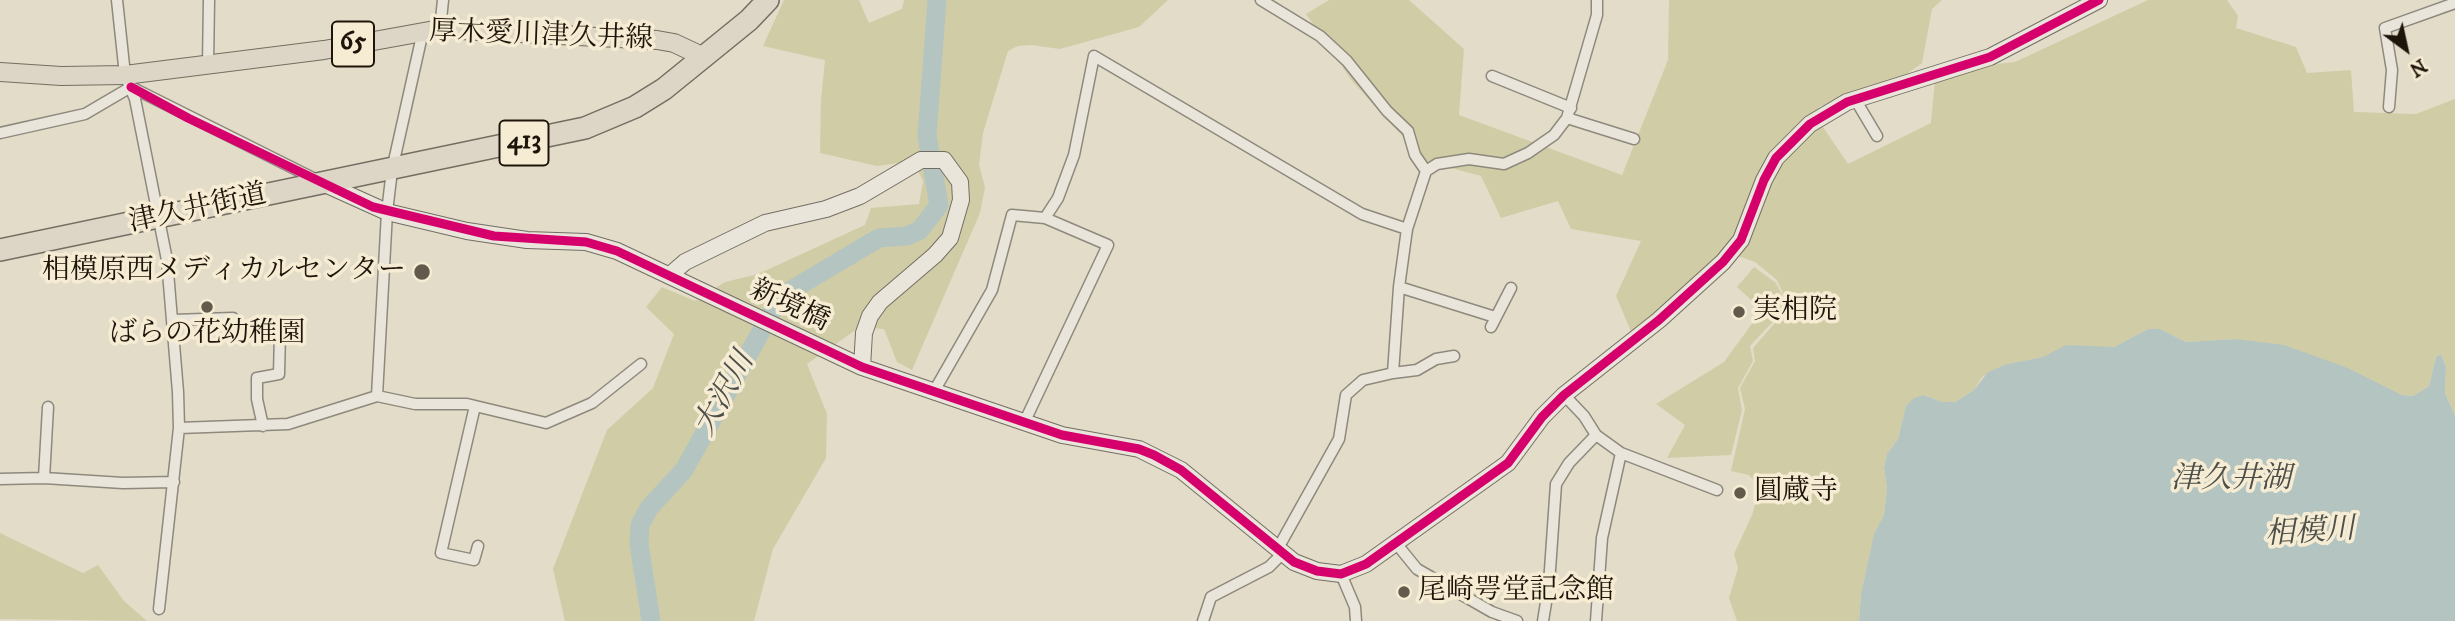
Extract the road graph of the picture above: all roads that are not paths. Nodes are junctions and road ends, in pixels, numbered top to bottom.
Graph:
1 (117, 0) edge
2 (209, 0) edge
3 (443, 0) edge
4 (768, 0) edge
5 (1261, 0) edge
6 (1597, 0) edge
7 (2099, 0) edge
8 (2455, 3) edge
9 (431, 30) junction
10 (704, 57) junction
11 (208, 65) junction
12 (0, 72) edge
13 (1492, 76) dead end
14 (128, 81) junction
15 (1855, 99) junction
16 (2389, 107) dead end
17 (1569, 113) junction
18 (0, 133) edge
19 (1877, 136) dead end
20 (1634, 139) dead end
21 (392, 170) junction
22 (1426, 171) junction
23 (325, 184) junction
24 (387, 212) junction
25 (158, 218) junction
26 (1045, 218) junction
27 (1407, 229) junction
28 (0, 250) edge
29 (670, 275) junction
30 (1399, 287) junction
31 (1511, 288) dead end
32 (173, 320) junction
33 (1454, 356) dead end
34 (641, 364) dead end
35 (859, 366) junction
36 (1393, 373) junction
37 (933, 393) junction
38 (1564, 395) junction
39 (377, 396) junction
40 (475, 405) junction
41 (48, 407) dead end
42 (1024, 423) junction
43 (264, 426) junction
44 (179, 428) junction
45 (1596, 435) junction
46 (1620, 453) junction
47 (44, 478) junction
48 (0, 480) edge
49 (174, 482) junction
50 (1717, 490) dead end
51 (1395, 542) junction
52 (478, 545) dead end
53 (1280, 552) junction
54 (1340, 574) junction
55 (159, 609) dead end
56 (1203, 621) edge
57 (1356, 621) edge
58 (1517, 621) edge
59 (1543, 621) edge
60 (1596, 621) edge

1 - 14 street
2 - 11 street
3 - 9 street
4 - 10 highway, 津久井街道 / 413
5 - 22 street
6 - 17 street
7 - 15 street
8 - 16 street
9 - 10 main road, 厚木愛川津久井線 / 65
9 - 11 main road, 厚木愛川津久井線 / 65
9 - 21 street
10 - 21 highway, 津久井街道 / 413
11 - 14 main road, 厚木愛川津久井線 / 65
12 - 14 main road, 厚木愛川津久井線 / 65
13 - 17 street
14 - 18 street
14 - 23 street
14 - 25 street
15 - 19 street
15 - 38 street
17 - 20 street
17 - 22 street
21 - 23 highway, 津久井街道 / 413
21 - 24 street
22 - 27 street
23 - 24 street, 新境橋
23 - 25 highway, 津久井街道 / 413
24 - 29 street, 新境橋
24 - 39 street
25 - 28 highway, 津久井街道 / 413
25 - 32 street
26 - 27 street
26 - 37 street
26 - 42 street
27 - 30 street
29 - 35 street, 新境橋
29 - 35 street
30 - 31 street
30 - 36 street
32 - 43 street
32 - 44 street
33 - 36 street
34 - 40 street
35 - 37 street, 新境橋
36 - 53 street
37 - 42 street, 新境橋
38 - 45 street
38 - 51 street
39 - 40 street
39 - 43 street
40 - 52 street
41 - 47 street
42 - 53 street, 新境橋
43 - 44 street
44 - 49 street
45 - 46 street
45 - 59 street
46 - 50 street
46 - 60 street
47 - 48 street
47 - 49 street
49 - 55 street
51 - 54 street
51 - 58 street
53 - 54 street, 新境橋
53 - 56 street
54 - 57 street

